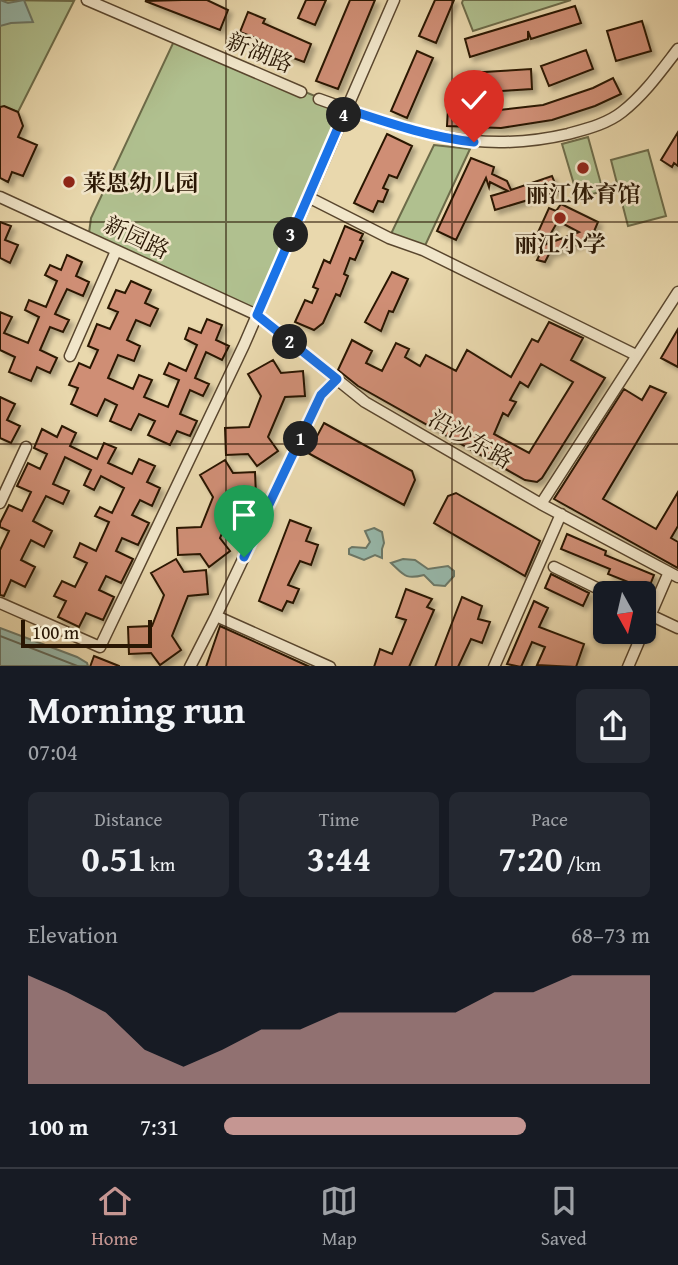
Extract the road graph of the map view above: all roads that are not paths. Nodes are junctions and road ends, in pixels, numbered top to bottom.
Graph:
1 (88, 0) edge
2 (394, 0) edge
3 (678, 49) edge
4 (301, 92) dead end
5 (319, 99) dead end
6 (346, 109) junction
7 (0, 197) edge
8 (308, 197) junction
9 (116, 251) junction
10 (678, 292) edge
11 (257, 315) junction
12 (636, 355) junction
13 (71, 356) dead end
14 (337, 379) junction
15 (26, 447) dead end
16 (0, 503) edge
17 (541, 504) junction
18 (561, 514) junction
19 (554, 567) dead end
20 (673, 575) edge
21 (593, 586) edge
22 (656, 600) edge
23 (0, 603) edge
24 (216, 616) junction
25 (656, 618) edge
26 (678, 628) edge
27 (638, 644) edge
28 (191, 666) edge
29 (328, 666) edge
30 (494, 666) edge
31 (628, 666) edge

1 - 4 street, 新湖路
2 - 6 street
3 - 6 street
5 - 6 street
6 - 8 street
7 - 9 street, 新园路
8 - 11 street
8 - 12 street
9 - 11 street, 新园路
9 - 13 street
10 - 12 street
11 - 14 street, 沿沙东路
11 - 23 street
12 - 17 street
14 - 17 street, 沿沙东路
14 - 24 street
15 - 16 street
17 - 18 street, 沿沙东路
18 - 20 street, 沿沙东路
18 - 30 street
19 - 21 street
20 - 22 street
24 - 28 street
24 - 29 street
25 - 26 street
27 - 31 street

